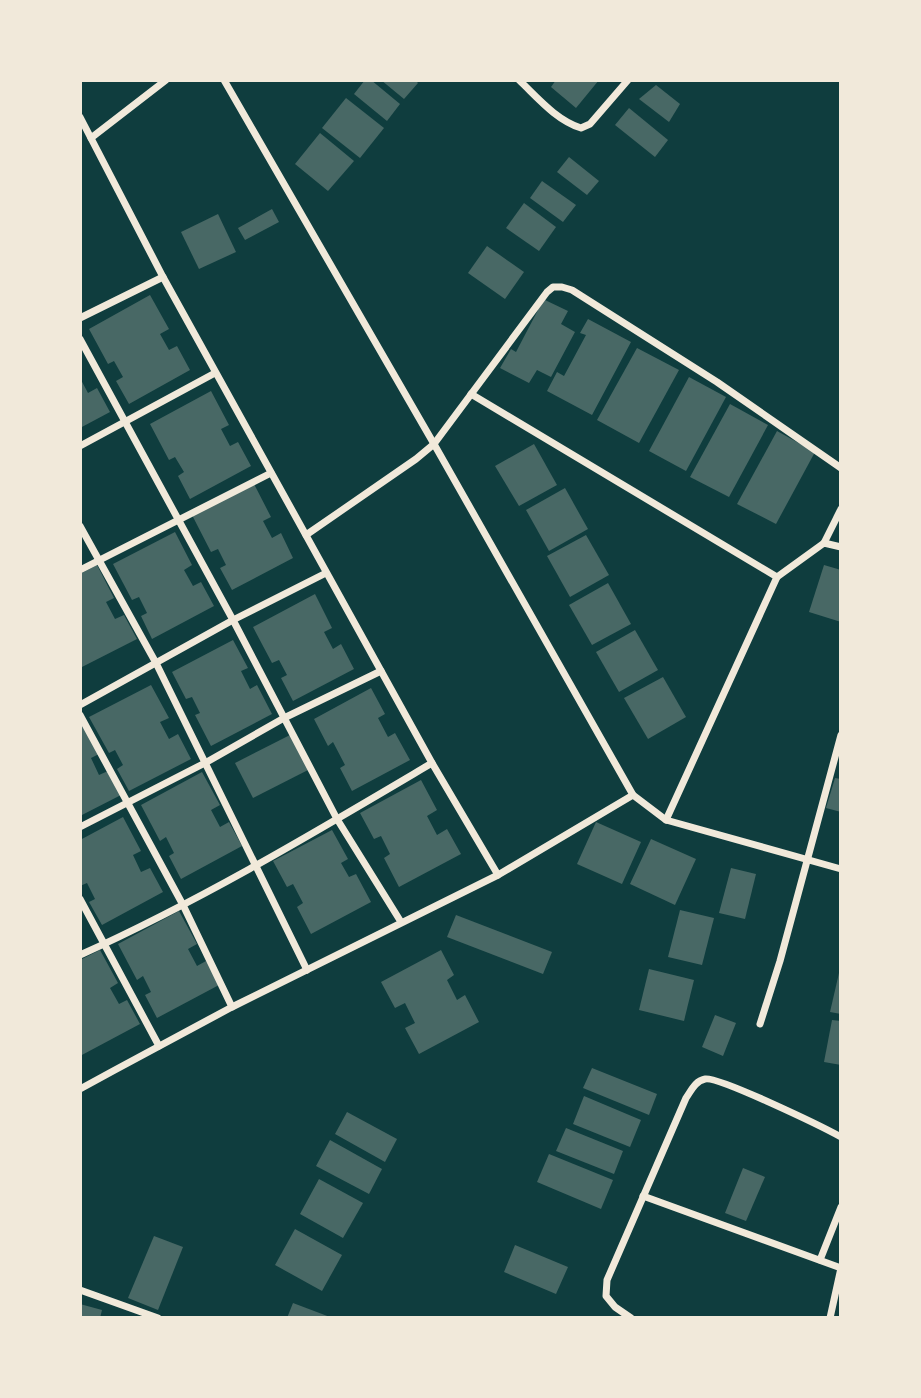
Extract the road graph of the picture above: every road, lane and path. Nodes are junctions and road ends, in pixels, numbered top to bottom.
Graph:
1 (166, 80) edge
2 (224, 80) edge
3 (519, 80) edge
4 (628, 80) edge
5 (80, 117) edge
6 (91, 138) junction
7 (163, 278) junction
8 (80, 317) edge
9 (80, 339) edge
10 (215, 373) junction
11 (471, 394) junction
12 (125, 421) junction
13 (434, 444) junction
14 (80, 446) edge
15 (841, 468) edge
16 (271, 473) junction
17 (841, 509) edge
18 (178, 521) junction
19 (80, 526) edge
20 (306, 535) junction
21 (824, 543) junction
22 (841, 547) edge
23 (99, 560) junction
24 (80, 570) edge
25 (326, 573) junction
26 (777, 577) junction
27 (233, 620) junction
28 (156, 663) junction
29 (381, 671) junction
30 (80, 705) edge
31 (80, 715) edge
32 (284, 718) junction
33 (841, 735) edge
34 (839, 744) edge
35 (205, 763) junction
36 (432, 763) junction
37 (633, 795) junction
38 (128, 802) junction
39 (337, 819) junction
40 (666, 820) junction
41 (80, 827) edge
42 (806, 859) junction
43 (255, 865) junction
44 (841, 869) edge
45 (498, 876) junction
46 (80, 899) edge
47 (183, 905) junction
48 (401, 922) junction
49 (104, 945) junction
50 (80, 955) edge
51 (307, 971) junction
52 (232, 1007) junction
53 (760, 1024) dead end
54 (159, 1046) junction
55 (80, 1089) edge
56 (841, 1137) edge
57 (643, 1196) junction
58 (841, 1207) edge
59 (820, 1260) junction
60 (80, 1290) edge
61 (158, 1318) edge
62 (631, 1318) edge
63 (831, 1318) edge

1 - 6 street
2 - 13 street
3 - 4 street
5 - 6 street
6 - 7 street
7 - 8 street
7 - 10 street
9 - 12 street
10 - 12 street
10 - 16 street
11 - 13 street
11 - 15 street
11 - 26 street
12 - 14 street
12 - 18 street
13 - 20 street
13 - 37 street
16 - 18 street
16 - 20 street
17 - 21 street
18 - 23 street
18 - 27 street
19 - 23 street
20 - 25 street
21 - 22 street
21 - 26 street
23 - 24 street
23 - 28 street
25 - 27 street
25 - 29 street
26 - 40 street
27 - 28 street
27 - 32 street
28 - 30 street
28 - 35 street
29 - 32 street
29 - 36 street
31 - 38 street
32 - 35 street
32 - 39 street
33 - 34 street
34 - 42 street
35 - 38 street
35 - 43 street
36 - 39 street
36 - 45 street
37 - 40 street
37 - 45 street
38 - 41 street
38 - 47 street
39 - 43 street
39 - 48 street
40 - 42 street
42 - 44 street
42 - 53 street
43 - 47 street
43 - 51 street
45 - 48 street
46 - 49 street
47 - 49 street
47 - 52 street
48 - 51 street
49 - 50 street
49 - 54 street
51 - 52 street
52 - 54 street
54 - 55 street
56 - 57 street
57 - 59 street
57 - 62 street
58 - 59 street
59 - 63 street
60 - 61 street

